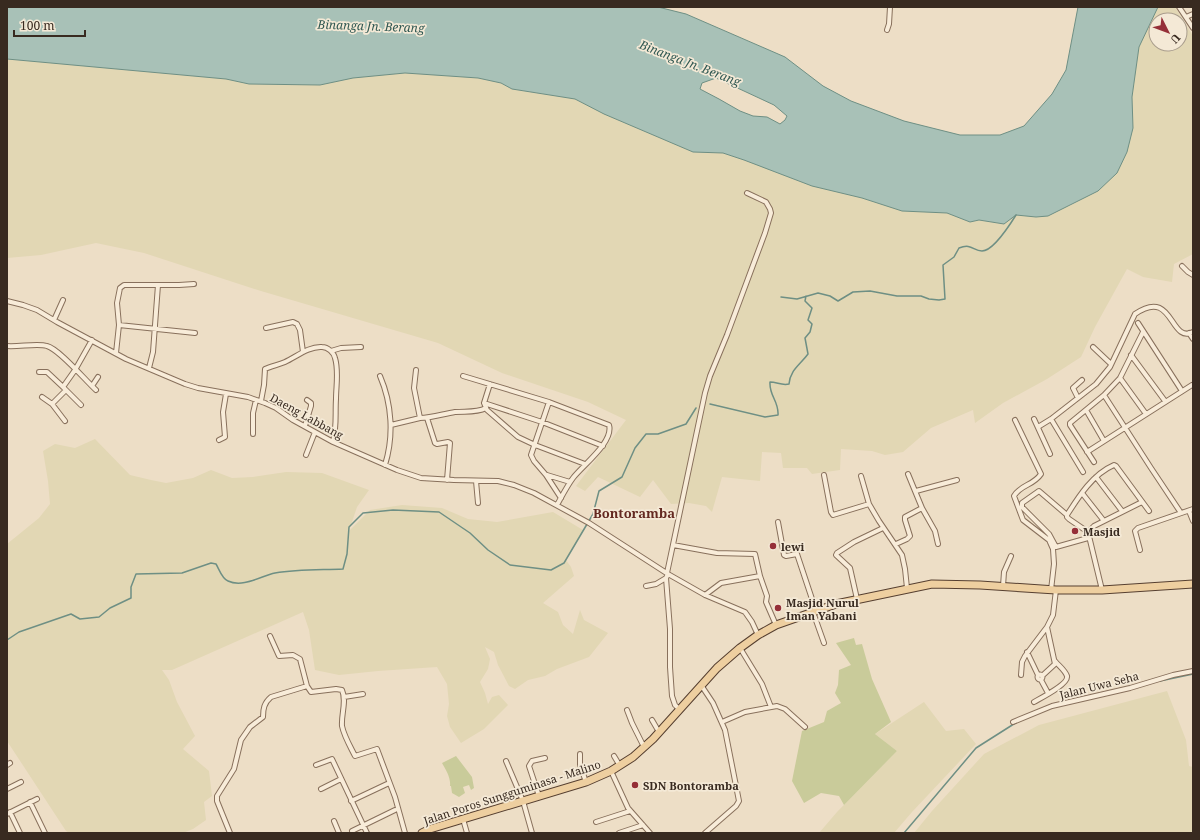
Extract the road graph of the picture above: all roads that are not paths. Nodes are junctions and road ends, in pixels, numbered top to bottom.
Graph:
1 (890, 7) edge
2 (887, 30) dead end
3 (747, 193) dead end
4 (1182, 266) dead end
5 (1193, 275) edge
6 (194, 284) dead end
7 (158, 285) junction
8 (63, 300) dead end
9 (7, 301) edge
10 (54, 320) junction
11 (1138, 323) dead end
12 (119, 325) junction
13 (155, 328) junction
14 (266, 328) dead end
15 (1143, 332) junction
16 (195, 333) dead end
17 (1191, 333) edge
18 (1193, 339) edge
19 (92, 340) junction
20 (7, 346) edge
21 (361, 347) dead end
22 (1093, 347) dead end
23 (303, 352) junction
24 (331, 352) junction
25 (116, 353) junction
26 (1131, 356) junction
27 (1111, 364) junction
28 (150, 368) junction
29 (75, 370) junction
30 (416, 370) dead end
31 (39, 372) dead end
32 (380, 376) dead end
33 (463, 376) dead end
34 (98, 377) dead end
35 (1120, 378) junction
36 (1082, 380) dead end
37 (490, 384) junction
38 (1192, 385) dead end
39 (92, 386) junction
40 (65, 389) junction
41 (96, 390) dead end
42 (1182, 391) junction
43 (226, 394) junction
44 (1104, 395) junction
45 (42, 397) dead end
46 (1078, 398) junction
47 (307, 400) dead end
48 (258, 401) junction
49 (1165, 401) junction
50 (549, 402) junction
51 (484, 403) junction
52 (52, 404) junction
53 (81, 405) dead end
54 (486, 408) junction
55 (1086, 410) junction
56 (1146, 414) junction
57 (420, 418) junction
58 (427, 418) junction
59 (1051, 419) junction
60 (1015, 420) dead end
61 (1034, 420) dead end
62 (65, 421) dead end
63 (542, 422) junction
64 (391, 425) junction
65 (305, 426) junction
66 (1038, 427) junction
67 (1125, 428) junction
68 (315, 432) junction
69 (253, 434) dead end
70 (219, 440) dead end
71 (1104, 441) junction
72 (332, 442) junction
73 (535, 445) junction
74 (603, 446) junction
75 (1087, 452) junction
76 (1050, 454) dead end
77 (306, 455) dead end
78 (1094, 462) dead end
79 (585, 464) junction
80 (385, 465) junction
81 (1083, 472) dead end
82 (908, 474) dead end
83 (546, 475) junction
84 (824, 475) dead end
85 (861, 476) dead end
86 (1096, 477) junction
87 (447, 480) junction
88 (957, 480) dead end
89 (476, 481) junction
90 (570, 482) junction
91 (916, 492) junction
92 (1082, 493) junction
93 (561, 498) junction
94 (1142, 502) junction
95 (478, 503) dead end
96 (870, 504) junction
97 (557, 505) junction
98 (922, 508) junction
99 (1191, 510) edge
100 (1122, 511) junction
101 (1149, 511) dead end
102 (1181, 513) junction
103 (1067, 515) junction
104 (1104, 521) junction
105 (1193, 521) edge
106 (778, 522) dead end
107 (883, 528) junction
108 (1088, 532) junction
109 (1088, 538) junction
110 (896, 544) junction
111 (938, 544) dead end
112 (673, 545) junction
113 (1140, 550) dead end
114 (1011, 556) dead end
115 (667, 573) junction
116 (760, 576) junction
117 (666, 578) junction
118 (1193, 584) edge
119 (646, 586) dead end
120 (1003, 586) junction
121 (907, 588) junction
122 (1053, 590) junction
123 (1102, 590) junction
124 (708, 592) junction
125 (857, 599) junction
126 (815, 611) junction
127 (776, 625) junction
128 (1046, 627) junction
129 (758, 635) junction
130 (270, 636) dead end
131 (824, 643) dead end
132 (740, 648) junction
133 (1027, 652) junction
134 (1055, 661) junction
135 (1193, 671) edge
136 (1021, 675) dead end
137 (1041, 677) junction
138 (701, 685) junction
139 (307, 686) junction
140 (1048, 693) junction
141 (363, 694) dead end
142 (344, 697) junction
143 (1034, 702) dead end
144 (771, 707) junction
145 (679, 709) junction
146 (627, 710) dead end
147 (652, 720) dead end
148 (722, 722) junction
149 (1012, 722) dead end
150 (805, 727) dead end
151 (659, 732) junction
152 (644, 747) junction
153 (580, 754) dead end
154 (614, 756) dead end
155 (545, 758) dead end
156 (506, 761) dead end
157 (316, 765) dead end
158 (620, 766) junction
159 (611, 771) junction
160 (341, 780) junction
161 (21, 782) dead end
162 (586, 782) junction
163 (387, 784) dead end
164 (7, 789) edge
165 (321, 789) dead end
166 (539, 796) junction
167 (37, 799) dead end
168 (351, 801) junction
169 (523, 801) junction
170 (30, 802) junction
171 (395, 810) dead end
172 (630, 811) junction
173 (8, 813) edge
174 (463, 820) junction
175 (334, 821) dead end
176 (596, 822) dead end
177 (363, 825) junction
178 (643, 825) junction
179 (352, 831) dead end
180 (20, 833) edge
181 (45, 833) edge
182 (230, 833) edge
183 (339, 833) edge
184 (367, 833) edge
185 (405, 833) edge
186 (423, 833) edge
187 (467, 833) edge
188 (532, 833) edge
189 (619, 833) edge
190 (650, 833) edge
191 (705, 833) edge

1 - 2 street
3 - 112 street
4 - 5 street
6 - 7 street
7 - 12 street
7 - 13 street
8 - 10 street
9 - 10 street, Daeng Labbang
10 - 19 street, Daeng Labbang
11 - 15 street
12 - 13 street
12 - 25 street
13 - 16 street
13 - 28 street
14 - 23 street
15 - 26 street
15 - 42 street
17 - 18 street
17 - 27 street
19 - 25 street, Daeng Labbang
19 - 29 street
20 - 29 street
21 - 24 street
22 - 27 street
23 - 24 street
23 - 48 street
24 - 72 street
25 - 28 street, Daeng Labbang
26 - 35 street
26 - 49 street
27 - 46 street
28 - 43 street, Daeng Labbang
29 - 39 street
29 - 40 street
30 - 57 street
31 - 40 street
32 - 64 street
33 - 37 street
34 - 39 street
35 - 44 street
35 - 56 street
36 - 46 street
37 - 50 street
37 - 51 street
38 - 42 street
39 - 41 street
40 - 52 street
40 - 53 street
42 - 49 street
43 - 48 street, Daeng Labbang
43 - 70 street
44 - 55 street
44 - 67 street
45 - 52 street
46 - 59 street
47 - 65 street
48 - 65 street, Daeng Labbang
48 - 69 street
49 - 56 street
50 - 63 street
50 - 74 street
51 - 54 street
51 - 63 street
52 - 62 street
54 - 58 street
54 - 73 street
55 - 71 street
55 - 75 street
56 - 67 street
57 - 58 street
57 - 64 street
58 - 87 street
59 - 66 street
59 - 81 street
60 - 122 street
61 - 66 street
63 - 73 street
63 - 74 street
64 - 80 street
65 - 68 street, Daeng Labbang
66 - 76 street
67 - 71 street
67 - 102 street
68 - 72 street, Daeng Labbang
68 - 77 street
71 - 75 street
72 - 80 street, Daeng Labbang
73 - 79 street
73 - 83 street
74 - 79 street
75 - 78 street
79 - 90 street
80 - 87 street, Daeng Labbang
82 - 91 street
83 - 90 street
83 - 93 street
84 - 96 street
85 - 96 street
86 - 92 street
86 - 94 street
86 - 100 street
87 - 89 street, Daeng Labbang
88 - 91 street
89 - 95 street
89 - 97 street, Daeng Labbang
90 - 93 street
91 - 98 street
92 - 103 street
92 - 104 street
93 - 97 street
94 - 100 street
94 - 101 street
96 - 107 street
97 - 115 street, Daeng Labbang
98 - 110 street
98 - 111 street
99 - 102 street
99 - 105 street
100 - 104 street
102 - 113 street
103 - 108 street
103 - 109 street
104 - 108 street
106 - 126 street
107 - 110 street
107 - 125 street
108 - 109 street
109 - 123 street
110 - 121 street
112 - 115 street
112 - 116 street
114 - 120 street
115 - 117 street
115 - 124 street, Daeng Labbang
116 - 124 street
116 - 127 street
117 - 119 street
117 - 145 street
118 - 123 main road, Jalan Poros Sungguminasa - Malino
120 - 121 main road, Jalan Poros Sungguminasa - Malino
120 - 122 main road, Jalan Poros Sungguminasa - Malino
121 - 125 main road, Jalan Poros Sungguminasa - Malino
122 - 123 main road, Jalan Poros Sungguminasa - Malino
122 - 128 street
124 - 129 street, Daeng Labbang
125 - 126 main road, Jalan Poros Sungguminasa - Malino
126 - 127 main road, Jalan Poros Sungguminasa - Malino
126 - 131 street
127 - 129 main road, Jalan Poros Sungguminasa - Malino
128 - 133 street
128 - 134 street
129 - 132 main road, Jalan Poros Sungguminasa - Malino
130 - 139 street
132 - 138 main road, Jalan Poros Sungguminasa - Malino
132 - 144 street
133 - 136 street
133 - 137 street
134 - 137 street
134 - 140 street
135 - 149 street, Jalan Uwa Seha
137 - 140 street
138 - 145 main road, Jalan Poros Sungguminasa - Malino
138 - 148 street
139 - 142 street
139 - 182 street
140 - 143 street
141 - 142 street
142 - 185 street
144 - 148 street
144 - 150 street
145 - 151 main road, Jalan Poros Sungguminasa - Malino
146 - 152 street
147 - 151 street
148 - 191 street
151 - 152 main road, Jalan Poros Sungguminasa - Malino
152 - 158 main road, Jalan Poros Sungguminasa - Malino
153 - 162 street
154 - 158 street
155 - 166 street
156 - 169 street
157 - 160 street
158 - 159 main road, Jalan Poros Sungguminasa - Malino
159 - 162 main road, Jalan Poros Sungguminasa - Malino
159 - 172 street
160 - 165 street
160 - 168 street
161 - 164 street
162 - 166 main road, Jalan Poros Sungguminasa - Malino
163 - 168 street
166 - 169 main road, Jalan Poros Sungguminasa - Malino
167 - 170 street
168 - 177 street
169 - 174 main road, Jalan Poros Sungguminasa - Malino
169 - 188 street
170 - 173 street
170 - 181 street
171 - 177 street
172 - 176 street
172 - 178 street
173 - 180 street
174 - 186 main road, Jalan Poros Sungguminasa - Malino
174 - 187 street
175 - 183 street
177 - 179 street
177 - 184 street
178 - 189 street
178 - 190 street

